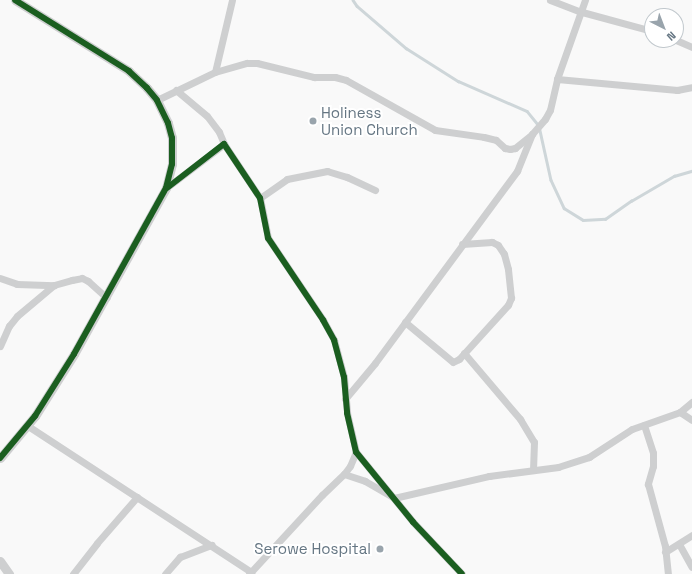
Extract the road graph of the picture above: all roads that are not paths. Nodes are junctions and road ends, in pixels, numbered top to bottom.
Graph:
1 (15, 0) edge
2 (232, 0) edge
3 (550, 0) edge
4 (585, 0) edge
5 (582, 12) junction
6 (644, 29) edge
7 (215, 72) junction
8 (557, 79) junction
9 (692, 87) edge
10 (176, 90) junction
11 (157, 100) junction
12 (532, 134) junction
13 (224, 144) junction
14 (166, 188) junction
15 (375, 190) dead end
16 (260, 198) junction
17 (462, 244) junction
18 (0, 278) edge
19 (54, 285) junction
20 (107, 298) junction
21 (405, 322) junction
22 (0, 346) edge
23 (464, 353) junction
24 (345, 399) junction
25 (692, 402) edge
26 (680, 412) junction
27 (692, 420) edge
28 (644, 425) junction
29 (28, 426) junction
30 (356, 452) junction
31 (0, 458) edge
32 (533, 469) junction
33 (344, 474) junction
34 (137, 497) junction
35 (394, 498) junction
36 (692, 535) edge
37 (679, 544) junction
38 (212, 545) junction
39 (665, 552) junction
40 (0, 561) edge
41 (692, 567) edge
42 (250, 573) edge
43 (9, 574) edge
44 (73, 574) edge
45 (165, 574) edge
46 (462, 574) edge
47 (668, 574) edge

1 - 11 street
2 - 7 street
3 - 5 street
4 - 5 street
5 - 6 street
5 - 8 street
7 - 10 street
7 - 12 street
8 - 9 street
8 - 12 street
10 - 11 street
10 - 13 street
11 - 14 street
12 - 17 street
13 - 14 street
13 - 16 street
14 - 20 street
15 - 16 street
16 - 24 street
17 - 21 street
17 - 23 street
18 - 19 street
19 - 20 street
19 - 22 street
20 - 29 street
21 - 23 street
21 - 24 street
23 - 32 street
24 - 30 street
25 - 26 street
26 - 27 street
26 - 28 street
28 - 32 street
28 - 39 street
29 - 31 street
29 - 34 street
30 - 33 street
30 - 35 street
32 - 35 street
33 - 35 street
33 - 42 street
34 - 38 street
34 - 44 street
35 - 46 street
36 - 37 street
37 - 39 street
37 - 41 street
38 - 42 street
38 - 45 street
39 - 47 street
40 - 43 street

